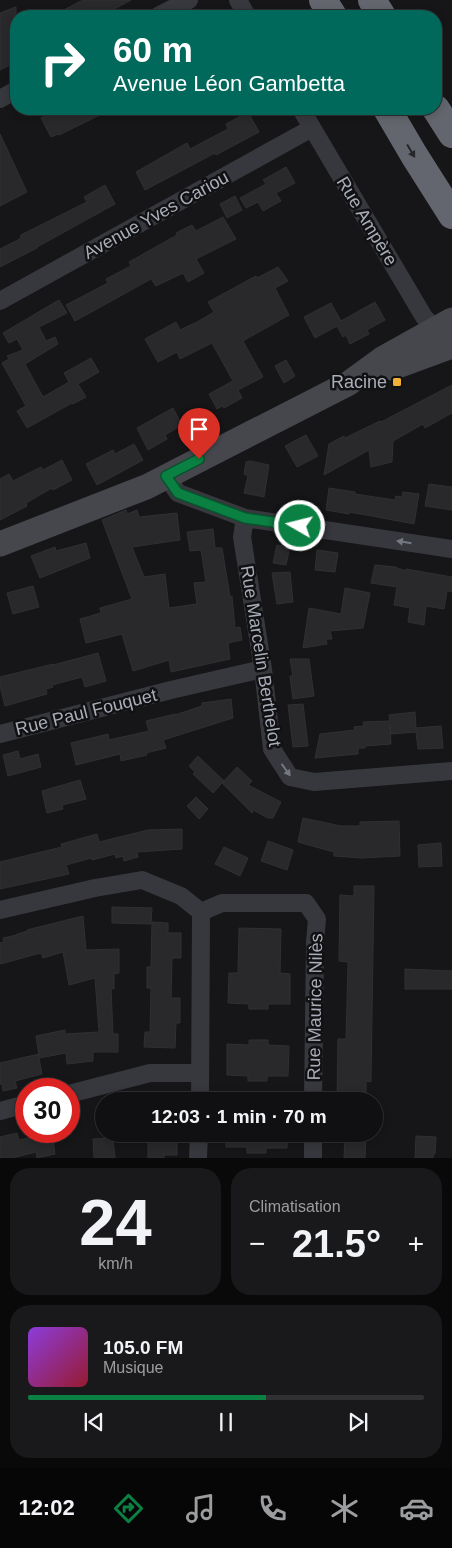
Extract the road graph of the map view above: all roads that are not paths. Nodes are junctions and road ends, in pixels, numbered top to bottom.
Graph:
1 (189, 0) edge
2 (170, 10) edge
3 (304, 115) edge
4 (390, 115) edge
5 (440, 115) edge
6 (312, 128) junction
7 (452, 134) edge
8 (452, 216) edge
9 (0, 301) edge
10 (448, 336) edge
11 (166, 476) junction
12 (245, 518) junction
13 (0, 544) edge
14 (452, 549) edge
15 (263, 669) junction
16 (0, 734) edge
17 (452, 770) edge
18 (0, 910) edge
19 (201, 912) junction
20 (200, 1073) junction
21 (80, 1091) edge
22 (200, 1092) edge
23 (313, 1092) edge
24 (15, 1107) edge
25 (0, 1111) edge
26 (199, 1142) edge
27 (313, 1142) edge
28 (198, 1158) edge
29 (313, 1158) edge

1 - 2 street
3 - 6 street, Rue Ampère
4 -> 8 highway
5 - 7 highway
6 - 9 street, Avenue Yves Cariou
6 - 10 street, Rue Ampère
10 - 11 street
11 - 12 street
11 - 13 street
14 -> 12 street
12 - 15 street, Rue Marcelin Berthelot
15 - 16 street, Rue Paul Fouquet
15 -> 17 street, Rue Marcelin Berthelot
18 - 19 street
19 - 20 street
19 - 23 street, Rue Maurice Nilès
20 - 21 street
20 - 22 street
24 - 25 street
26 - 28 street
27 - 29 street

